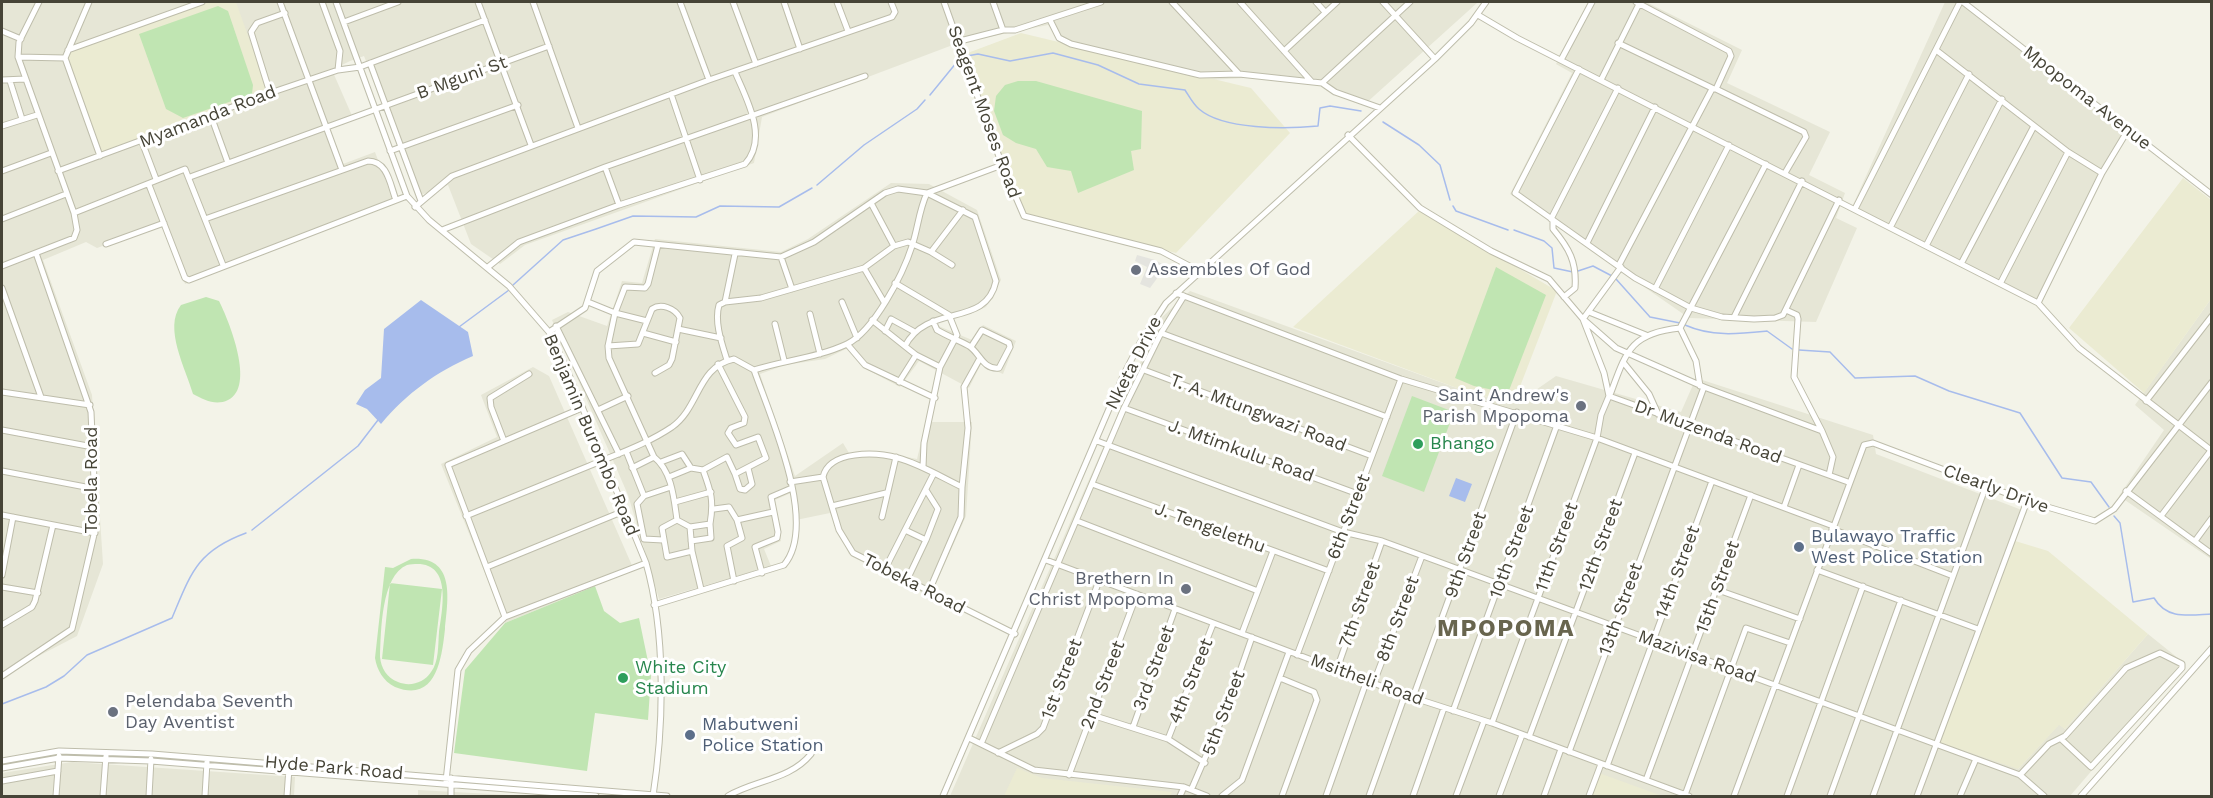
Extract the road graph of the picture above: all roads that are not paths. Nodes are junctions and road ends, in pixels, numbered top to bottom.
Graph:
1 (37, 2) edge
2 (89, 2) edge
3 (202, 2) edge
4 (280, 2) edge
5 (322, 2) edge
6 (336, 2) edge
7 (398, 2) edge
8 (478, 2) edge
9 (533, 2) edge
10 (680, 2) edge
11 (733, 2) edge
12 (784, 2) edge
13 (837, 2) edge
14 (891, 2) edge
15 (944, 2) edge
16 (993, 2) edge
17 (1101, 2) edge
18 (1172, 2) edge
19 (1240, 2) edge
20 (1316, 2) edge
21 (1336, 2) edge
22 (1383, 2) edge
23 (1410, 2) edge
24 (1486, 2) edge
25 (1592, 2) edge
26 (1961, 2) edge
27 (1637, 3) edge
28 (1325, 12) junction
29 (285, 13) junction
30 (1396, 15) junction
31 (1478, 15) junction
32 (485, 20) junction
33 (1050, 20) junction
34 (344, 22) junction
35 (1003, 30) junction
36 (2, 31) edge
37 (848, 31) junction
38 (21, 39) junction
39 (960, 41) junction
40 (1618, 43) junction
41 (549, 46) junction
42 (800, 49) junction
43 (1936, 50) junction
44 (68, 51) junction
45 (1284, 51) junction
46 (18, 57) junction
47 (65, 58) junction
48 (1435, 59) junction
49 (1561, 60) junction
50 (370, 63) junction
51 (502, 63) junction
52 (756, 64) junction
53 (360, 67) junction
54 (1579, 69) junction
55 (338, 70) junction
56 (735, 72) junction
57 (1239, 74) junction
58 (1969, 74) junction
59 (865, 76) dead end
60 (25, 79) junction
61 (310, 80) junction
62 (709, 80) junction
63 (1601, 80) junction
64 (2, 81) edge
65 (10, 81) junction
66 (1311, 81) junction
67 (1322, 83) junction
68 (1618, 88) junction
69 (1714, 89) junction
70 (270, 93) junction
71 (671, 94) junction
72 (2002, 99) junction
73 (518, 105) junction
74 (385, 106) junction
75 (1655, 107) junction
76 (1380, 108) junction
77 (374, 110) junction
78 (38, 115) junction
79 (754, 115) junction
80 (212, 116) junction
81 (22, 119) junction
82 (2, 125) edge
83 (1692, 126) junction
84 (2034, 126) junction
85 (327, 127) junction
86 (578, 128) junction
87 (2128, 130) junction
88 (1348, 135) junction
89 (686, 139) junction
90 (142, 142) junction
91 (531, 145) junction
92 (1729, 145) junction
93 (399, 148) junction
94 (390, 152) junction
95 (2068, 152) junction
96 (51, 153) junction
97 (100, 156) junction
98 (228, 163) junction
99 (1766, 164) junction
100 (1002, 165) junction
101 (605, 167) junction
102 (342, 170) junction
103 (2, 171) edge
104 (58, 171) junction
105 (1785, 173) junction
106 (2102, 173) junction
107 (190, 177) junction
108 (156, 179) junction
109 (700, 180) junction
110 (1802, 181) junction
111 (149, 185) junction
112 (927, 193) junction
113 (66, 194) junction
114 (2211, 195) edge
115 (407, 196) junction
116 (396, 200) junction
117 (1839, 200) junction
118 (421, 201) junction
119 (871, 202) junction
120 (619, 205) junction
121 (415, 207) junction
122 (1856, 209) junction
123 (963, 210) junction
124 (74, 213) junction
125 (2, 219) edge
126 (205, 219) junction
127 (1552, 220) junction
128 (164, 223) junction
129 (1891, 226) junction
130 (442, 230) junction
131 (913, 243) junction
132 (1587, 243) junction
133 (106, 244) dead end
134 (1927, 244) junction
135 (658, 245) junction
136 (894, 246) junction
137 (931, 252) junction
138 (36, 253) junction
139 (735, 254) junction
140 (781, 258) junction
141 (1962, 262) junction
142 (223, 265) junction
143 (2, 266) edge
144 (952, 266) dead end
145 (1620, 266) junction
146 (488, 267) junction
147 (864, 268) junction
148 (1199, 272) junction
149 (2001, 282) junction
150 (895, 283) junction
151 (2, 288) edge
152 (792, 289) junction
153 (1655, 289) junction
154 (1176, 293) junction
155 (1184, 296) junction
156 (1564, 297) junction
157 (588, 302) junction
158 (725, 302) junction
159 (842, 302) dead end
160 (884, 302) junction
161 (2038, 303) junction
162 (1691, 308) junction
163 (1786, 310) junction
164 (1589, 312) junction
165 (615, 313) junction
166 (810, 314) dead end
167 (949, 315) junction
168 (2211, 316) edge
169 (1734, 317) junction
170 (1583, 319) junction
171 (872, 320) junction
172 (647, 321) junction
173 (933, 321) junction
174 (776, 324) dead end
175 (556, 326) junction
176 (1680, 328) junction
177 (678, 329) junction
178 (885, 331) junction
179 (913, 331) junction
180 (549, 332) junction
181 (643, 333) junction
182 (1161, 333) junction
183 (1646, 335) junction
184 (857, 338) junction
185 (721, 339) junction
186 (956, 340) junction
187 (676, 342) junction
188 (848, 344) junction
189 (608, 346) junction
190 (905, 346) junction
191 (971, 347) junction
192 (1626, 353) junction
193 (820, 354) junction
194 (916, 355) junction
195 (727, 360) junction
196 (784, 360) junction
197 (979, 360) junction
198 (1623, 362) junction
199 (718, 364) junction
200 (940, 367) junction
201 (754, 370) junction
202 (1144, 370) junction
203 (655, 373) dead end
204 (529, 374) dead end
205 (1401, 379) junction
206 (899, 382) junction
207 (2211, 382) edge
208 (1702, 387) junction
209 (2, 392) edge
210 (628, 396) junction
211 (1609, 396) junction
212 (41, 398) junction
213 (935, 398) junction
214 (2146, 401) junction
215 (90, 405) junction
216 (582, 408) junction
217 (1124, 408) junction
218 (598, 410) junction
219 (1517, 412) junction
220 (1658, 414) junction
221 (1387, 417) junction
222 (1557, 425) junction
223 (2177, 425) junction
224 (1690, 426) junction
225 (2, 430) edge
226 (1822, 431) junction
227 (1597, 438) junction
228 (647, 440) junction
229 (504, 441) junction
230 (1097, 441) junction
231 (1108, 445) junction
232 (93, 447) junction
233 (2211, 450) edge
234 (626, 451) junction
235 (1635, 453) junction
236 (619, 454) junction
237 (654, 456) junction
238 (1372, 456) junction
239 (896, 457) junction
240 (603, 460) junction
241 (662, 462) junction
242 (1799, 465) junction
243 (1674, 466) junction
244 (923, 467) junction
245 (632, 468) junction
246 (691, 468) junction
247 (748, 468) junction
248 (703, 470) junction
249 (2, 471) edge
250 (735, 474) junction
251 (934, 474) junction
252 (1829, 475) junction
253 (669, 477) junction
254 (823, 477) junction
255 (1712, 481) junction
256 (1848, 482) junction
257 (1092, 484) junction
258 (791, 485) junction
259 (1986, 486) junction
260 (671, 487) junction
261 (962, 487) junction
262 (96, 489) junction
263 (926, 490) junction
264 (711, 492) junction
265 (886, 492) junction
266 (2126, 492) junction
267 (1358, 494) junction
268 (1751, 495) junction
269 (644, 496) junction
270 (2027, 501) junction
271 (675, 502) junction
272 (831, 506) junction
273 (1784, 507) junction
274 (714, 509) junction
275 (624, 511) junction
276 (773, 512) junction
277 (2, 515) edge
278 (466, 516) junction
279 (2161, 516) junction
280 (13, 517) junction
281 (882, 517) dead end
282 (2211, 518) edge
283 (737, 519) junction
284 (676, 520) junction
285 (1077, 521) junction
286 (710, 524) junction
287 (53, 525) junction
288 (690, 527) junction
289 (1832, 528) junction
290 (905, 530) junction
291 (1343, 532) junction
292 (94, 533) junction
293 (742, 538) junction
294 (663, 540) junction
295 (926, 540) junction
296 (2195, 541) junction
297 (691, 542) junction
298 (1382, 542) junction
299 (755, 547) junction
300 (692, 551) junction
301 (1273, 551) junction
302 (2211, 554) edge
303 (1422, 556) junction
304 (1046, 560) junction
305 (646, 563) junction
306 (1058, 566) junction
307 (487, 567) junction
308 (885, 569) junction
309 (1817, 570) junction
310 (1329, 571) junction
311 (1461, 571) junction
312 (762, 573) junction
313 (2, 575) edge
314 (1953, 576) junction
315 (907, 580) junction
316 (734, 581) junction
317 (1099, 581) junction
318 (2, 586) edge
319 (1500, 586) junction
320 (1863, 586) junction
321 (701, 589) junction
322 (1718, 590) junction
323 (929, 591) junction
324 (1258, 591) junction
325 (38, 593) junction
326 (1137, 594) junction
327 (1538, 598) junction
328 (1901, 600) junction
329 (654, 605) junction
330 (1175, 609) junction
331 (1576, 613) junction
332 (1940, 614) junction
333 (505, 618) junction
334 (1800, 619) junction
335 (1214, 624) junction
336 (2, 625) edge
337 (1615, 627) junction
338 (1978, 629) junction
339 (1242, 633) junction
340 (1014, 634) junction
341 (1252, 637) junction
342 (1653, 641) junction
343 (1790, 643) junction
344 (2211, 648) edge
345 (1289, 652) junction
346 (1297, 654) junction
347 (1694, 655) junction
348 (1337, 669) junction
349 (1731, 670) junction
350 (2, 676) edge
351 (1281, 678) junction
352 (1366, 680) junction
353 (1374, 682) junction
354 (1776, 686) junction
355 (1405, 695) junction
356 (1413, 697) junction
357 (1822, 702) junction
358 (1444, 708) junction
359 (1453, 711) junction
360 (1092, 715) junction
361 (1860, 716) junction
362 (1484, 721) junction
363 (1492, 723) junction
364 (1133, 727) junction
365 (1898, 730) junction
366 (1522, 735) junction
367 (1529, 737) junction
368 (969, 738) junction
369 (1168, 739) junction
370 (2061, 739) junction
371 (981, 744) junction
372 (1936, 744) junction
373 (1561, 749) junction
374 (60, 751) junction
375 (106, 752) junction
376 (1569, 752) junction
377 (811, 753) dead end
378 (998, 753) junction
379 (152, 754) junction
380 (59, 758) junction
381 (105, 759) junction
382 (1976, 759) junction
383 (2, 761) edge
384 (151, 761) junction
385 (207, 762) junction
386 (1205, 763) junction
387 (1604, 765) junction
388 (2, 768) edge
389 (289, 769) junction
390 (58, 771) junction
391 (1070, 775) junction
392 (2020, 775) junction
393 (448, 777) junction
394 (1646, 780) junction
395 (2, 782) edge
396 (448, 785) junction
397 (1184, 787) junction
398 (1192, 789) junction
399 (653, 795) edge
400 (57, 796) edge
401 (103, 796) edge
402 (149, 796) edge
403 (205, 796) edge
404 (288, 796) edge
405 (450, 796) edge
406 (596, 796) edge
407 (667, 796) edge
408 (728, 796) edge
409 (943, 796) edge
410 (1180, 796) edge
411 (1207, 796) edge
412 (1222, 796) edge
413 (1281, 796) edge
414 (1326, 796) edge
415 (1369, 796) edge
416 (1413, 796) edge
417 (1456, 796) edge
418 (1499, 796) edge
419 (1544, 796) edge
420 (1589, 796) edge
421 (1687, 796) edge
422 (1734, 796) edge
423 (1787, 796) edge
424 (1830, 796) edge
425 (1873, 796) edge
426 (1917, 796) edge
427 (1960, 796) edge
428 (2044, 796) edge
429 (2081, 796) edge

1 - 38 street
2 - 44 street
3 - 44 street
4 - 29 street
5 - 55 street
6 - 34 street, Benjamin Burombo Road
7 - 34 street
8 - 32 street
9 - 41 street
10 - 62 street
11 - 52 street
12 - 42 street
13 - 37 street
14 - 37 street
15 - 39 street, Seagent Moses Road
16 - 35 street
17 - 33 street
18 - 57 street
19 - 45 street
20 - 28 street
21 - 28 street
22 - 30 street
23 - 30 street
24 - 31 street, Nketa Drive
25 - 49 street
26 - 43 street
26 - 87 street, Mpopoma Avenue
27 - 40 street
27 - 69 street
28 - 45 street
29 - 61 street
29 - 70 street
30 - 48 street
30 - 67 street
31 - 48 street, Nketa Drive
31 - 49 street
32 - 50 street, Myamanda Road
32 - 51 street
33 - 35 street
33 - 57 street
34 - 53 street, Benjamin Burombo Road
35 - 39 street
36 - 38 street
37 - 42 street
38 - 46 street
39 - 100 street, Seagent Moses Road
40 - 63 street
40 - 69 street
41 - 51 street, B Mguni St
41 - 86 street
42 - 52 street
43 - 58 street
43 - 122 street
44 - 47 street
45 - 66 street
46 - 47 street
46 - 60 street
47 - 97 street
48 - 76 street, Nketa Drive
49 - 54 street
50 - 53 street, Myamanda Road
50 - 74 street
51 - 73 street
51 - 74 street, B Mguni St
52 - 56 street
53 - 55 street, Myamanda Road
53 - 77 street, Benjamin Burombo Road
54 - 63 street
54 - 127 street
55 - 61 street, Myamanda Road
56 - 62 street
56 - 79 street
57 - 66 street
58 - 72 street
58 - 129 street
59 - 79 street
60 - 65 street
60 - 78 street
61 - 70 street, Myamanda Road
61 - 85 street
62 - 71 street
63 - 68 street
64 - 65 street
65 - 81 street
66 - 67 street
67 - 76 street
68 - 75 street
68 - 127 street
69 - 83 street
69 - 105 street
70 - 80 street, Myamanda Road
71 - 86 street
71 - 89 street
72 - 84 street
72 - 134 street
73 - 91 street
73 - 93 street
74 - 77 street, B Mguni St
74 - 93 street
75 - 83 street
75 - 132 street
76 - 88 street, Nketa Drive
77 - 85 street, B Mguni St
77 - 94 street, Benjamin Burombo Road
78 - 81 street
78 - 96 street
79 - 89 street
79 - 109 street
80 - 90 street, Myamanda Road
80 - 98 street
81 - 82 street
83 - 92 street
83 - 145 street
84 - 95 street
84 - 141 street
85 - 98 street, B Mguni St
85 - 102 street
86 - 91 street
87 - 106 street
87 - 114 street, Mpopoma Avenue
88 - 148 street, Nketa Drive
88 - 156 street
89 - 101 street
89 - 109 street
90 - 97 street, Myamanda Road
90 - 108 street
91 - 118 street
92 - 99 street
92 - 153 street
93 - 94 street
93 - 118 street
94 - 115 street, Benjamin Burombo Road
95 - 106 street
95 - 149 street
96 - 103 street
96 - 104 street
97 - 104 street, Myamanda Road
98 - 107 street, B Mguni St
99 - 105 street
99 - 162 street
100 - 112 street
100 - 148 street, Seagent Moses Road
101 - 120 street
101 - 130 street
102 - 116 street
102 - 126 street
104 - 113 street
105 - 110 street
106 - 161 street
107 - 108 street
107 - 126 street
108 - 111 street
109 - 120 street
110 - 117 street
110 - 169 street
111 - 124 street
111 - 128 street
112 - 119 street
112 - 123 street
112 - 131 street
113 - 124 street
113 - 125 street
115 - 116 street
115 - 121 street, Benjamin Burombo Road
116 - 142 street
117 - 122 street
117 - 163 street
118 - 121 street
119 - 136 street
119 - 140 street
120 - 146 street
121 - 130 street, Benjamin Burombo Road
122 - 129 street
123 - 137 street
123 - 167 street
124 - 138 street
126 - 142 street
127 - 132 street
127 - 156 street
128 - 133 street
128 - 142 street
129 - 134 street
130 - 146 street, Benjamin Burombo Road
131 - 136 street
131 - 137 street
131 - 150 street
132 - 145 street
134 - 141 street
135 - 139 street
135 - 157 street
135 - 165 street
136 - 147 street
137 - 144 street
138 - 143 street
138 - 215 street, Tobela Road
139 - 140 street
139 - 158 street
140 - 152 street
141 - 149 street
145 - 153 street
145 - 164 street
146 - 180 street, Benjamin Burombo Road
147 - 152 street
147 - 160 street
148 - 154 street, Nketa Drive
149 - 161 street
150 - 160 street
150 - 167 street
151 - 212 street
152 - 158 street
153 - 162 street
154 - 155 street
154 - 230 street, Nketa Drive
155 - 182 street
155 - 205 street
156 - 170 street
157 - 165 street
157 - 175 street
158 - 185 street
159 - 184 street
160 - 171 street
161 - 214 street
162 - 169 street
162 - 176 street
163 - 169 street
163 - 226 street
164 - 170 street
164 - 183 street
165 - 172 street
165 - 189 street
166 - 193 street
167 - 173 street
167 - 186 street
168 - 214 street
170 - 192 street
170 - 211 street
171 - 178 street
171 - 184 street
172 - 177 street
172 - 181 street
173 - 179 street
173 - 186 street
174 - 196 street
175 - 180 street
175 - 218 street
176 - 183 street
176 - 208 street
177 - 185 street
177 - 187 street
178 - 179 street
178 - 190 street
179 - 190 street
180 - 216 street, Benjamin Burombo Road
181 - 187 street
181 - 189 street
182 - 202 street
182 - 221 street
183 - 192 street
184 - 188 street
185 - 195 street
186 - 191 street
186 - 200 street
187 - 203 street
188 - 193 street
188 - 206 street
189 - 210 street
190 - 194 street
191 - 197 street
191 - 197 street
192 - 198 street
192 - 208 street
193 - 196 street
194 - 200 street
194 - 206 street
195 - 199 street
195 - 201 street
196 - 201 street
197 - 261 street
198 - 211 street
198 - 220 street
199 - 228 street
199 - 247 street
200 - 213 street
201 - 258 street
202 - 217 street
202 - 238 street, T. A. Mtungwazi Road
204 - 229 street
205 - 219 street
205 - 221 street, 6th Street
206 - 213 street
207 - 223 street, Clearly Drive
208 - 224 street, 13th Street
208 - 226 street
209 - 212 street
210 - 218 street
210 - 228 street
211 - 220 street, Dr Muzenda Road
211 - 227 street
212 - 215 street
213 - 244 street
214 - 223 street
215 - 232 street, Tobela Road
216 - 229 street
216 - 240 street, Benjamin Burombo Road
217 - 231 street
217 - 267 street, J. Mtimkulu Road
218 - 236 street
219 - 222 street
219 - 311 street, 9th Street
220 - 224 street, Dr Muzenda Road
221 - 238 street, 6th Street
222 - 227 street
222 - 319 street, 10th Street
223 - 233 street
223 - 266 street, Clearly Drive
224 - 242 street, Dr Muzenda Road
224 - 243 street, 13th Street
225 - 232 street
226 - 252 street
227 - 235 street
227 - 327 street, 11th Street
228 - 234 street
228 - 237 street
229 - 278 street
230 - 231 street, Mazivisa Road
230 - 304 street, Nketa Drive
231 - 257 street
231 - 291 street, Mazivisa Road
232 - 262 street, Tobela Road
233 - 279 street
234 - 236 street
234 - 245 street
235 - 243 street
235 - 331 street, 12th Street
236 - 240 street
237 - 241 street
237 - 245 street
238 - 267 street, 6th Street
239 - 244 street
239 - 254 street
239 - 265 street
240 - 275 street, Benjamin Burombo Road
240 - 278 street
241 - 246 street
241 - 253 street
242 - 252 street, Dr Muzenda Road
242 - 273 street
243 - 255 street
243 - 337 street, 13th Street
244 - 251 street
245 - 269 street
246 - 248 street
246 - 253 street
247 - 250 street
247 - 250 street
248 - 250 street
248 - 264 street
249 - 262 street
251 - 261 street
251 - 263 street
252 - 256 street, Dr Muzenda Road
253 - 260 street
254 - 258 street
254 - 272 street, Tobeka Road
255 - 268 street
255 - 342 street, 14th Street
256 - 259 street, Clearly Drive
256 - 289 street, Clearly Drive
257 - 285 street
257 - 301 street, J. Tengelethu
258 - 276 street
258 - 312 street
259 - 270 street, Clearly Drive
259 - 314 street
260 - 269 street
260 - 271 street
261 - 323 street
262 - 292 street, Tobela Road
263 - 290 street
263 - 295 street
264 - 271 street
264 - 274 street
265 - 272 street
265 - 281 street
266 - 270 street, Clearly Drive
266 - 279 street
267 - 291 street, 6th Street
268 - 273 street
268 - 322 street, 15th Street
269 - 294 street
270 - 338 street
271 - 284 street
272 - 308 street, Tobeka Road
273 - 289 street
274 - 283 street
274 - 286 street
275 - 305 street, Benjamin Burombo Road
275 - 307 street
276 - 283 street
276 - 299 street
277 - 280 street
278 - 307 street
279 - 296 street
280 - 287 street
280 - 313 street
282 - 296 street
283 - 293 street
284 - 288 street
284 - 294 street
285 - 306 street
285 - 324 street
286 - 288 street
286 - 297 street
287 - 292 street
287 - 325 street
288 - 297 street
289 - 309 street, Clearly Drive
289 - 314 street
290 - 295 street
290 - 308 street
291 - 298 street, Mazivisa Road
291 - 310 street, 6th Street
292 - 350 street, Tobela Road
293 - 299 street
293 - 316 street
294 - 300 street
295 - 315 street
296 - 302 street
297 - 300 street
298 - 303 street, Mazivisa Road
298 - 348 street, 7th Street
299 - 312 street
300 - 321 street
301 - 310 street, J. Tengelethu
301 - 324 street
303 - 311 street, Mazivisa Road
303 - 353 street, 8th Street
304 - 306 street, Msitheli Road
304 - 340 street, Nketa Drive
305 - 329 street, Benjamin Burombo Road
305 - 333 street
306 - 317 street, Msitheli Road
306 - 371 street
307 - 333 street
308 - 315 street, Tobeka Road
309 - 320 street
309 - 334 street, Clearly Drive
310 - 346 street, 6th Street
311 - 319 street, Mazivisa Road
311 - 356 street, 9th Street
312 - 316 street
314 - 332 street
315 - 323 street, Tobeka Road
316 - 321 street
317 - 326 street, Msitheli Road
317 - 378 street, 1st Street
318 - 325 street
319 - 327 street, Mazivisa Road
319 - 359 street, 10th Street
320 - 328 street
320 - 357 street
321 - 329 street
322 - 334 street
322 - 347 street, 15th Street
323 - 340 street, Tobeka Road
324 - 339 street
325 - 336 street
326 - 330 street, Msitheli Road
326 - 360 street, 2nd Street
327 - 331 street, Mazivisa Road
327 - 363 street, 11th Street
328 - 332 street
328 - 361 street
329 - 399 street, Benjamin Burombo Road
330 - 335 street, Msitheli Road
330 - 364 street, 3rd Street
331 - 337 street, Mazivisa Road
331 - 367 street, 12th Street
332 - 338 street
332 - 365 street
333 - 393 street
334 - 343 street, Clearly Drive
335 - 339 street, Msitheli Road
335 - 369 street, 4th Street
337 - 342 street, Mazivisa Road
337 - 376 street, 13th Street
338 - 372 street
339 - 341 street, Msitheli Road
340 - 368 street, Nketa Drive
341 - 345 street, Msitheli Road
341 - 386 street, 5th Street
342 - 347 street, Mazivisa Road
342 - 387 street, 14th Street
343 - 349 street
343 - 354 street, Clearly Drive
344 - 429 street
345 - 346 street, Msitheli Road
345 - 351 street
346 - 348 street, Msitheli Road
347 - 349 street, Mazivisa Road
347 - 394 street, 15th Street
348 - 352 street, Msitheli Road
349 - 354 street, Mazivisa Road
349 - 421 street
351 - 412 street
351 - 413 street
352 - 353 street, Msitheli Road
352 - 414 street
353 - 355 street, Msitheli Road
354 - 357 street, Mazivisa Road
354 - 422 street, Clearly Drive
355 - 356 street, Msitheli Road
355 - 415 street
356 - 358 street, Msitheli Road
357 - 361 street, Mazivisa Road
357 - 423 street
358 - 359 street, Msitheli Road
358 - 416 street
359 - 362 street, Msitheli Road
360 - 364 street
360 - 391 street, 2nd Street
361 - 365 street, Mazivisa Road
361 - 424 street
362 - 363 street, Msitheli Road
362 - 417 street
363 - 366 street, Msitheli Road
364 - 369 street
365 - 372 street, Mazivisa Road
365 - 425 street
366 - 367 street, Msitheli Road
366 - 418 street
367 - 373 street, Msitheli Road
368 - 371 street
368 - 409 street, Nketa Drive
369 - 386 street
370 - 370 street
370 - 392 street
371 - 378 street
372 - 382 street, Mazivisa Road
372 - 426 street
373 - 376 street, Msitheli Road
373 - 419 street
374 - 375 street, Hyde Park Road
374 - 380 street
374 - 383 street, Hyde Park Road
375 - 379 street, Hyde Park Road
375 - 381 street
376 - 387 street, Msitheli Road
377 - 408 street
378 - 391 street
379 - 384 street
379 - 385 street, Hyde Park Road
380 - 381 street, Hyde Park Road
380 - 388 street, Hyde Park Road
380 - 390 street
381 - 384 street, Hyde Park Road
381 - 401 street
382 - 392 street, Mazivisa Road
382 - 427 street
384 - 385 street, Hyde Park Road
384 - 402 street
385 - 389 street, Hyde Park Road
385 - 403 street
386 - 398 street, 5th Street
387 - 394 street, Msitheli Road
387 - 420 street, 14th Street
389 - 393 street, Hyde Park Road
389 - 396 street, Hyde Park Road
389 - 404 street
390 - 395 street
390 - 400 street
391 - 397 street
392 - 428 street, Mazivisa Road
393 - 396 street
393 - 399 street, Hyde Park Road
394 - 421 street, Msitheli Road
396 - 405 street
396 - 406 street, Hyde Park Road
397 - 398 street
397 - 410 street
398 - 411 street
399 - 407 street, Hyde Park Road

